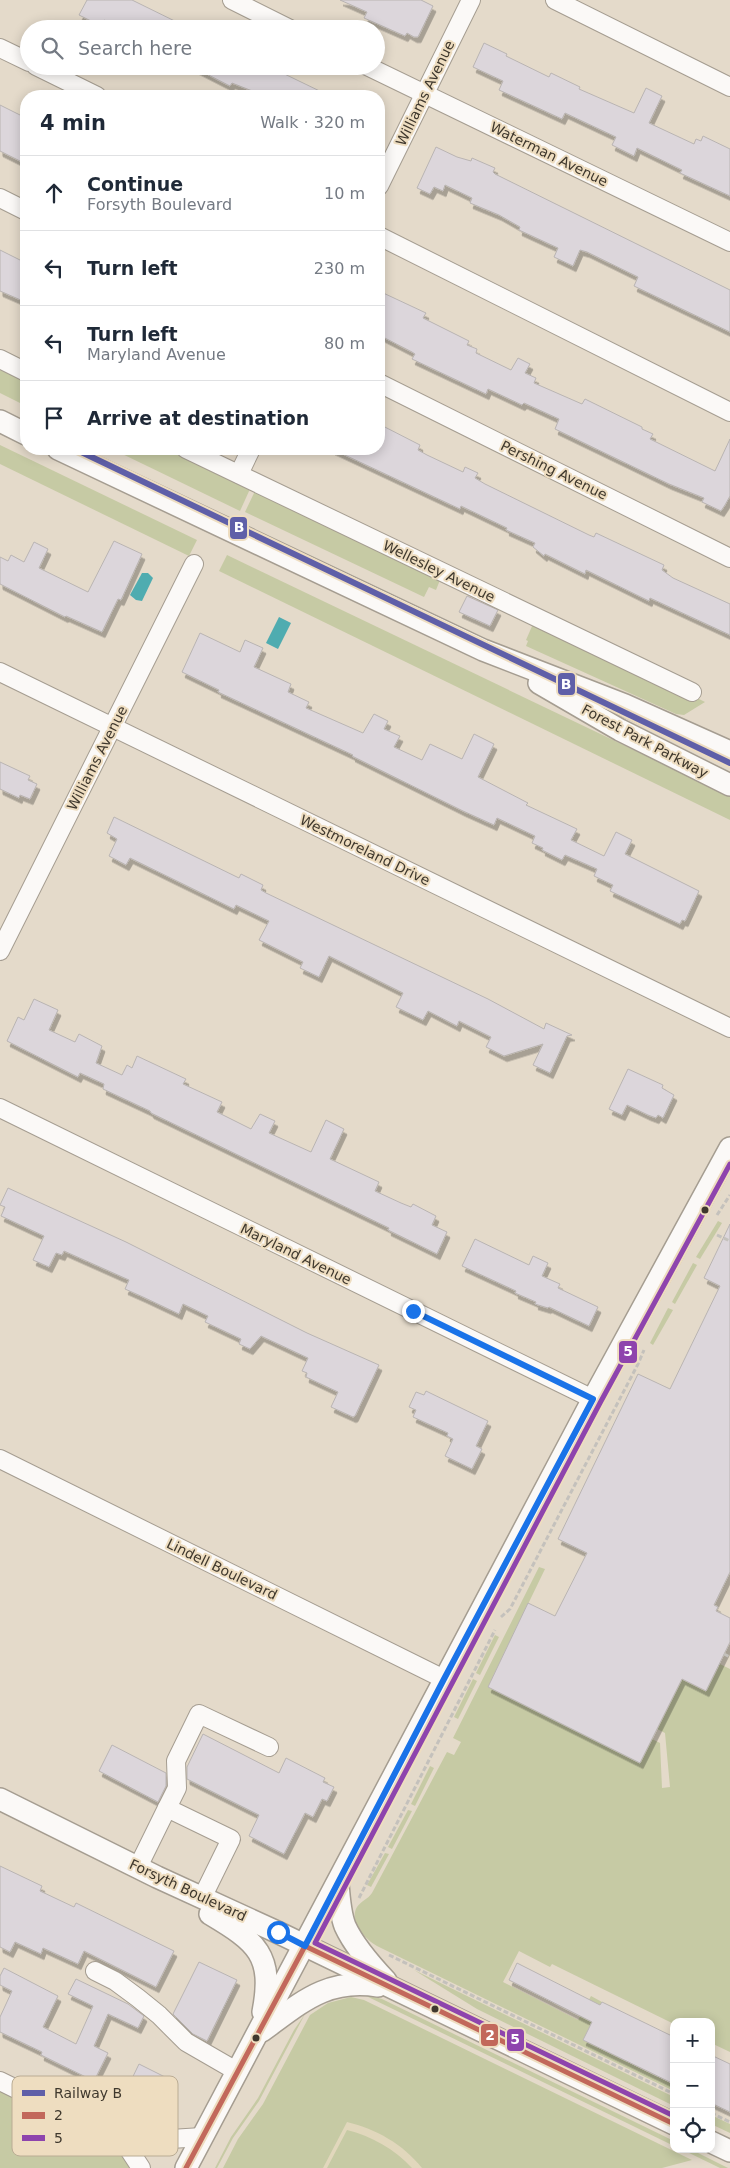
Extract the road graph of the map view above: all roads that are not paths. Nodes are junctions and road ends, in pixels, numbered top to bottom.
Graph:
1 (232, 0) edge
2 (471, 0) edge
3 (555, 0) edge
4 (272, 20) edge
5 (0, 48) edge
6 (20, 58) edge
7 (54, 75) edge
8 (385, 75) edge
9 (730, 87) edge
10 (85, 90) edge
11 (424, 94) junction
12 (385, 174) edge
13 (0, 198) edge
14 (20, 208) edge
15 (385, 239) edge
16 (730, 242) edge
17 (0, 359) edge
18 (20, 369) edge
19 (385, 386) edge
20 (730, 412) edge
21 (0, 422) edge
22 (20, 431) edge
23 (71, 455) edge
24 (199, 455) edge
25 (248, 455) edge
26 (239, 474) junction
27 (730, 558) edge
28 (194, 564) dead end
29 (483, 650) junction
30 (0, 672) edge
31 (692, 692) dead end
32 (112, 727) junction
33 (730, 752) edge
34 (730, 785) edge
35 (0, 951) edge
36 (730, 1028) edge
37 (0, 1108) edge
38 (730, 1148) edge
39 (593, 1399) junction
40 (0, 1459) edge
41 (444, 1679) junction
42 (269, 1747) dead end
43 (0, 1798) edge
44 (167, 1808) junction
45 (138, 1867) junction
46 (157, 1877) junction
47 (338, 1883) junction
48 (202, 1898) junction
49 (305, 1946) junction
50 (95, 1971) dead end
51 (393, 1988) junction
52 (258, 2034) junction
53 (238, 2072) junction
54 (0, 2081) edge
55 (12, 2087) edge
56 (670, 2122) edge
57 (202, 2137) junction
58 (178, 2139) edge
59 (715, 2144) edge
60 (730, 2151) edge
61 (133, 2156) edge
62 (141, 2168) edge
63 (186, 2168) edge

1 - 4 street
2 - 11 street, Williams Avenue
3 - 9 street
5 - 6 street
7 - 10 street
8 - 11 street, Waterman Avenue
11 - 12 street, Williams Avenue
11 - 16 street, Waterman Avenue
13 - 14 street
15 - 20 street
17 - 18 street
19 - 27 street, Pershing Avenue
21 - 22 main road
23 - 29 main road, Forest Park Parkway
24 - 26 street, Wellesley Avenue
25 - 26 street
26 - 31 street, Wellesley Avenue
28 - 32 street, Williams Avenue
29 - 33 main road, Forest Park Parkway
29 - 34 main road, Forest Park Parkway
30 - 32 street, Westmoreland Drive
32 - 35 street, Williams Avenue
32 - 36 street, Westmoreland Drive
37 - 39 street, Maryland Avenue
38 - 39 main road
39 - 41 main road
40 - 41 street, Lindell Boulevard
41 - 47 main road
42 - 44 street
43 - 45 main road, Forsyth Boulevard
44 - 45 street
44 - 48 street
45 - 46 main road, Forsyth Boulevard
46 - 48 main road, Forsyth Boulevard
46 - 52 main road
47 - 49 main road
47 - 51 main road
48 - 49 main road, Forsyth Boulevard
49 - 51 main road, Forsyth Boulevard
49 - 52 main road
50 - 53 street
51 - 52 main road
51 - 56 main road, Forsyth Boulevard
52 - 53 main road
53 - 57 main road
54 - 55 street
57 - 58 street
57 - 63 main road
59 - 60 main road
61 - 62 street

